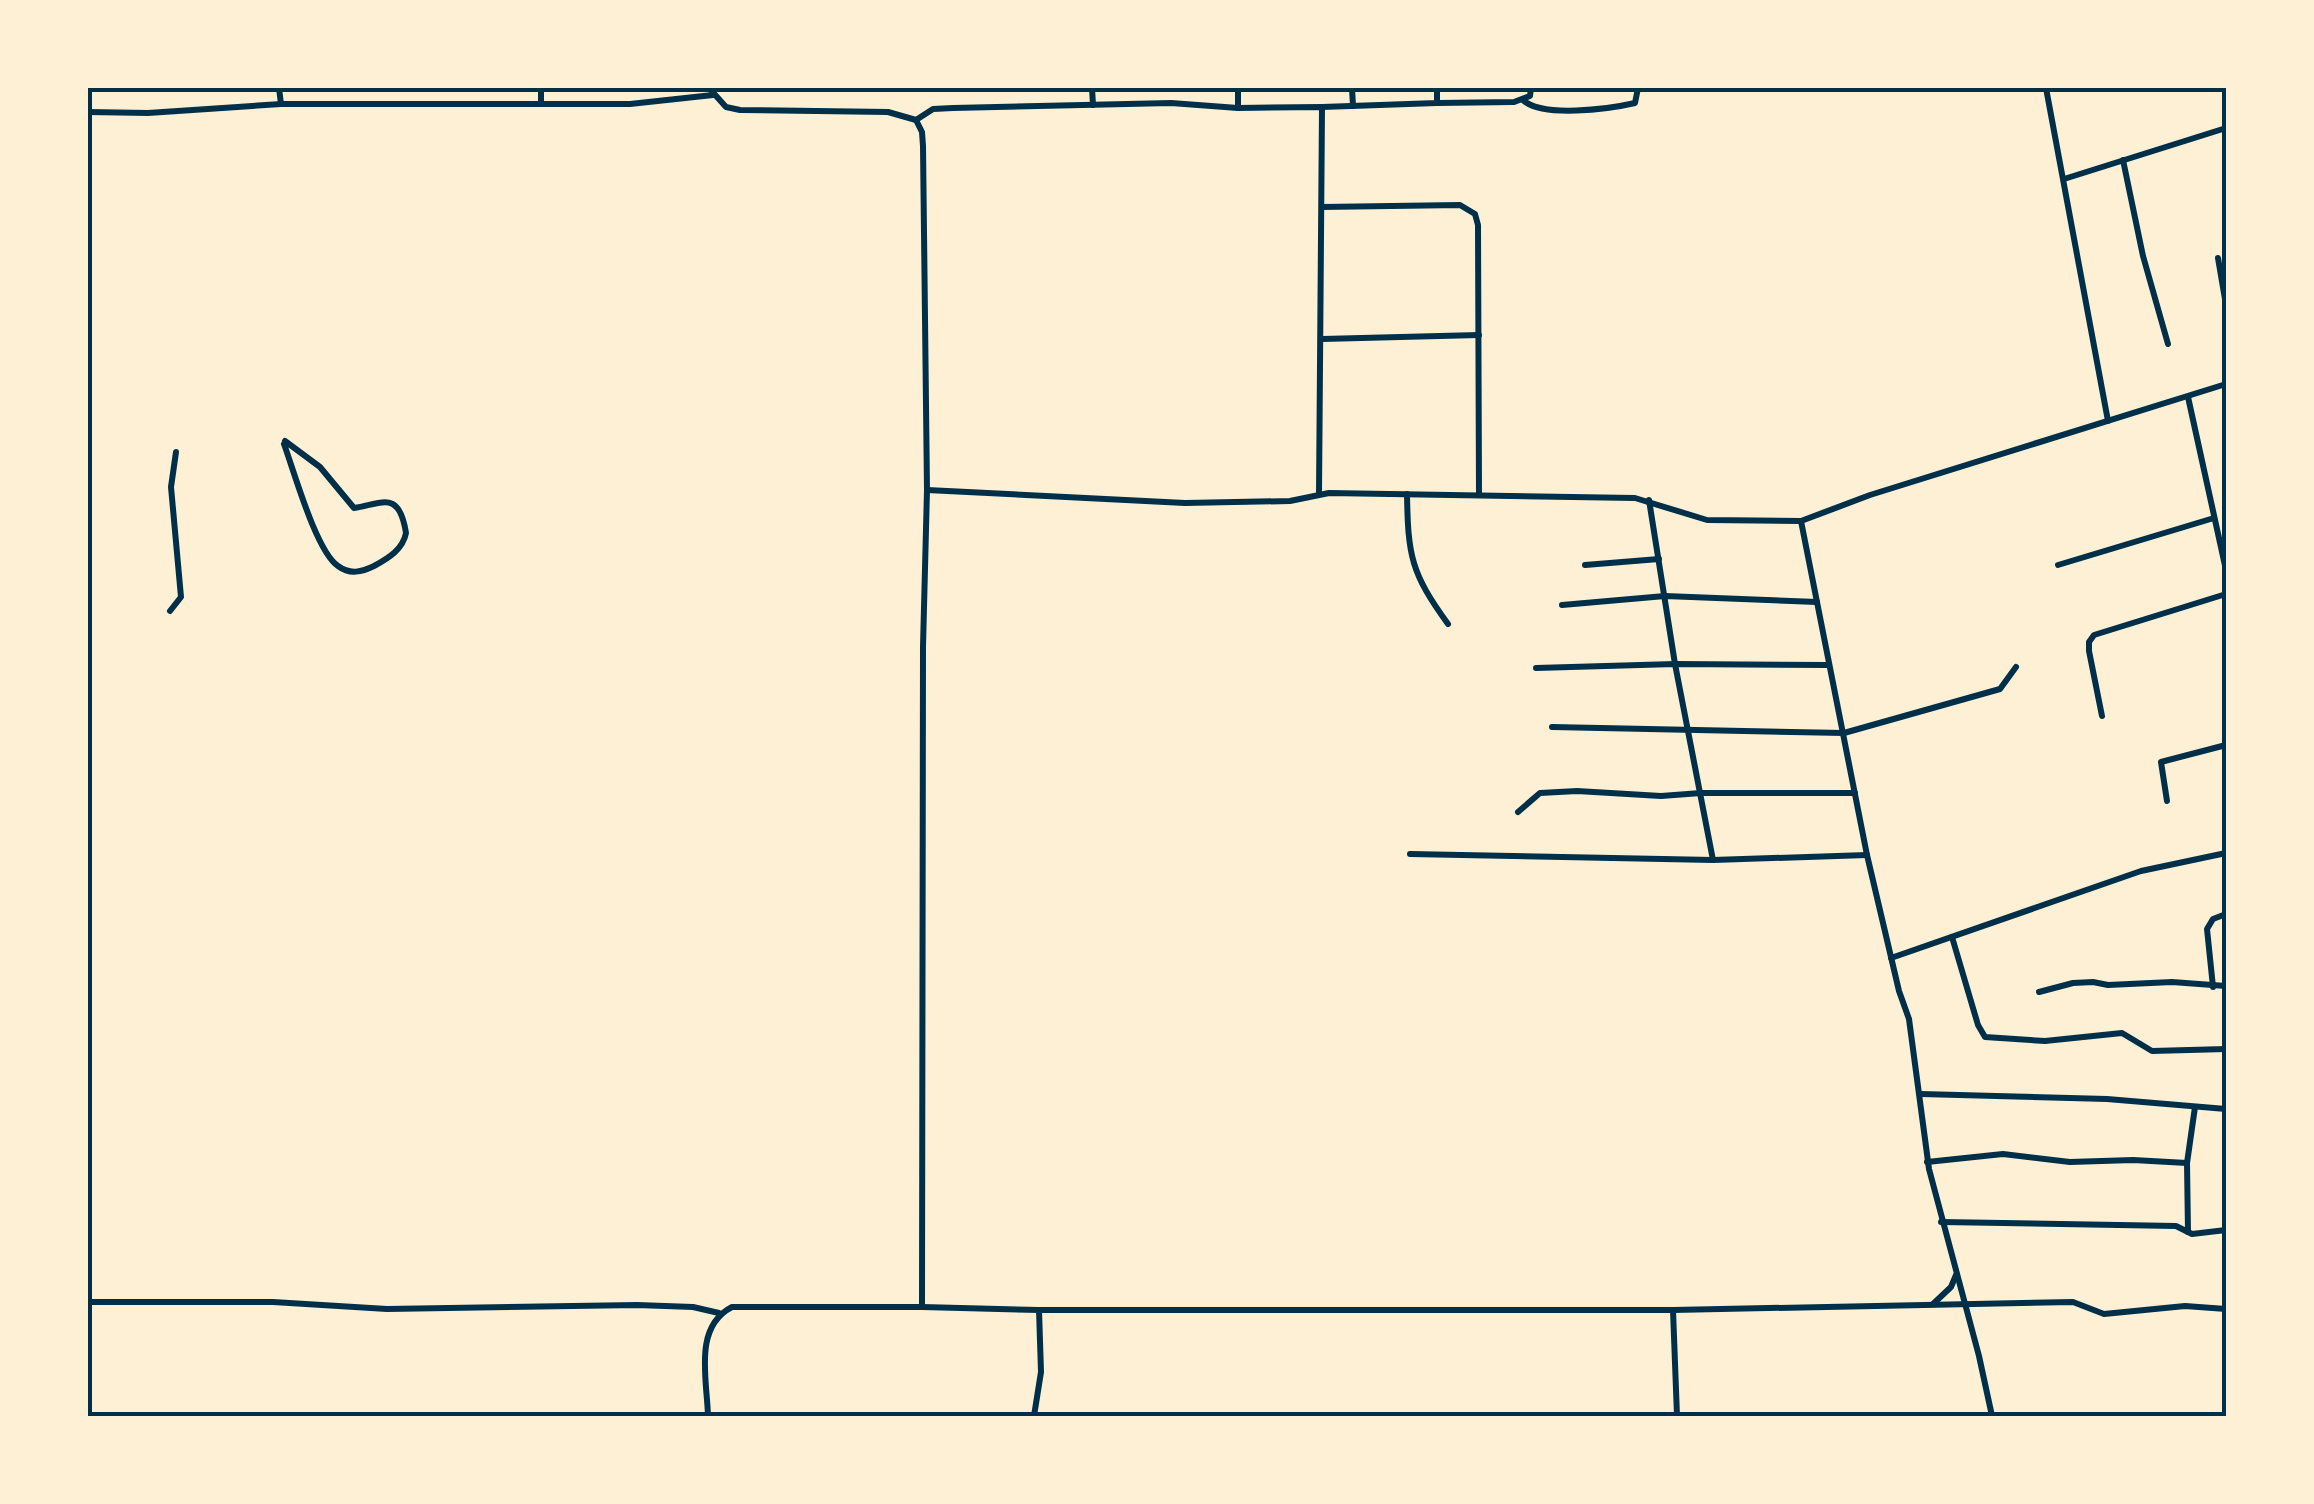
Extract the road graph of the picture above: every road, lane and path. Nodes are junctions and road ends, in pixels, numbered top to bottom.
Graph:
1 (280, 88) edge
2 (542, 88) edge
3 (1092, 88) edge
4 (1238, 88) edge
5 (1352, 88) edge
6 (1437, 88) edge
7 (1531, 88) edge
8 (1638, 88) edge
9 (2046, 88) edge
10 (711, 91) edge
11 (1522, 100) junction
12 (542, 103) junction
13 (281, 104) junction
14 (1437, 104) junction
15 (1092, 105) junction
16 (1353, 106) junction
17 (1322, 107) junction
18 (1238, 108) junction
19 (88, 112) edge
20 (916, 120) junction
21 (2226, 129) edge
22 (2123, 160) junction
23 (2064, 178) junction
24 (1322, 207) junction
25 (2218, 258) dead end
26 (2226, 305) edge
27 (1479, 335) junction
28 (1322, 338) junction
29 (2168, 344) dead end
30 (2226, 384) edge
31 (2188, 397) junction
32 (2108, 421) junction
33 (284, 442) joint
34 (176, 452) dead end
35 (927, 490) junction
36 (1320, 494) junction
37 (1407, 494) junction
38 (1480, 496) junction
39 (1649, 500) junction
40 (2214, 518) junction
41 (1801, 521) junction
42 (1659, 559) junction
43 (1584, 565) dead end
44 (2058, 565) dead end
45 (2226, 570) edge
46 (2226, 594) edge
47 (1666, 596) junction
48 (1817, 602) junction
49 (1562, 605) dead end
50 (170, 612) dead end
51 (1448, 624) dead end
52 (1676, 664) junction
53 (1830, 665) junction
54 (2016, 667) dead end
55 (1536, 668) dead end
56 (2102, 716) dead end
57 (1552, 727) dead end
58 (1689, 729) junction
59 (1844, 732) junction
60 (2226, 746) edge
61 (1701, 792) junction
62 (1855, 792) junction
63 (2167, 801) dead end
64 (1518, 812) dead end
65 (2226, 853) edge
66 (1410, 854) dead end
67 (1867, 855) junction
68 (1713, 860) junction
69 (2226, 914) edge
70 (1952, 937) junction
71 (1891, 958) junction
72 (2226, 986) edge
73 (2213, 987) junction
74 (2039, 992) dead end
75 (2226, 1049) edge
76 (1921, 1094) junction
77 (2195, 1107) junction
78 (2226, 1109) edge
79 (1927, 1162) junction
80 (2187, 1163) junction
81 (1941, 1222) junction
82 (2226, 1230) edge
83 (2188, 1232) junction
84 (1957, 1274) junction
85 (88, 1302) edge
86 (1963, 1304) junction
87 (1932, 1305) junction
88 (922, 1306) junction
89 (2226, 1309) edge
90 (1039, 1310) junction
91 (1673, 1310) junction
92 (720, 1313) junction
93 (708, 1416) edge
94 (1034, 1416) edge
95 (1677, 1416) edge
96 (1992, 1416) edge

1 - 13 street
2 - 12 street
3 - 15 street
4 - 18 street
5 - 16 street
6 - 14 street
7 - 11 street
8 - 11 street
9 - 23 street
10 - 12 street
10 - 20 street
11 - 14 street
12 - 13 street
13 - 19 street
14 - 16 street
15 - 18 street
15 - 20 street
16 - 17 street
17 - 18 street
17 - 24 street
20 - 35 street
21 - 22 street
22 - 23 street
22 - 29 street
23 - 32 street
24 - 27 street
24 - 28 street
25 - 26 street
27 - 28 street
27 - 38 street
28 - 36 street
30 - 31 street
31 - 32 street
31 - 40 street
32 - 41 street
33 - 33 street
34 - 50 street
35 - 36 street
35 - 88 street
36 - 37 street
37 - 38 street
37 - 51 street
38 - 39 street
39 - 41 street
39 - 42 street
40 - 44 street
40 - 45 street
41 - 48 street
42 - 43 street
42 - 47 street
46 - 56 street
47 - 48 street
47 - 49 street
47 - 52 street
48 - 53 street
52 - 53 street
52 - 55 street
52 - 58 street
53 - 59 street
54 - 59 street
57 - 58 street
58 - 59 street
58 - 61 street
59 - 62 street
60 - 63 street
61 - 62 street
61 - 64 street
61 - 68 street
62 - 67 street
65 - 70 street
66 - 68 street
67 - 68 street
67 - 71 street
69 - 73 street
70 - 71 street
70 - 75 street
71 - 76 street
72 - 73 street
73 - 74 street
76 - 77 street
76 - 79 street
77 - 78 street
77 - 80 street
79 - 80 street
79 - 81 street
80 - 83 street
81 - 83 street
81 - 84 street
82 - 83 street
84 - 86 street
84 - 87 street
85 - 92 street
86 - 87 street
86 - 89 street
86 - 96 street
87 - 91 street
88 - 90 street
88 - 92 street
90 - 91 street
90 - 94 street
91 - 95 street
92 - 93 street

